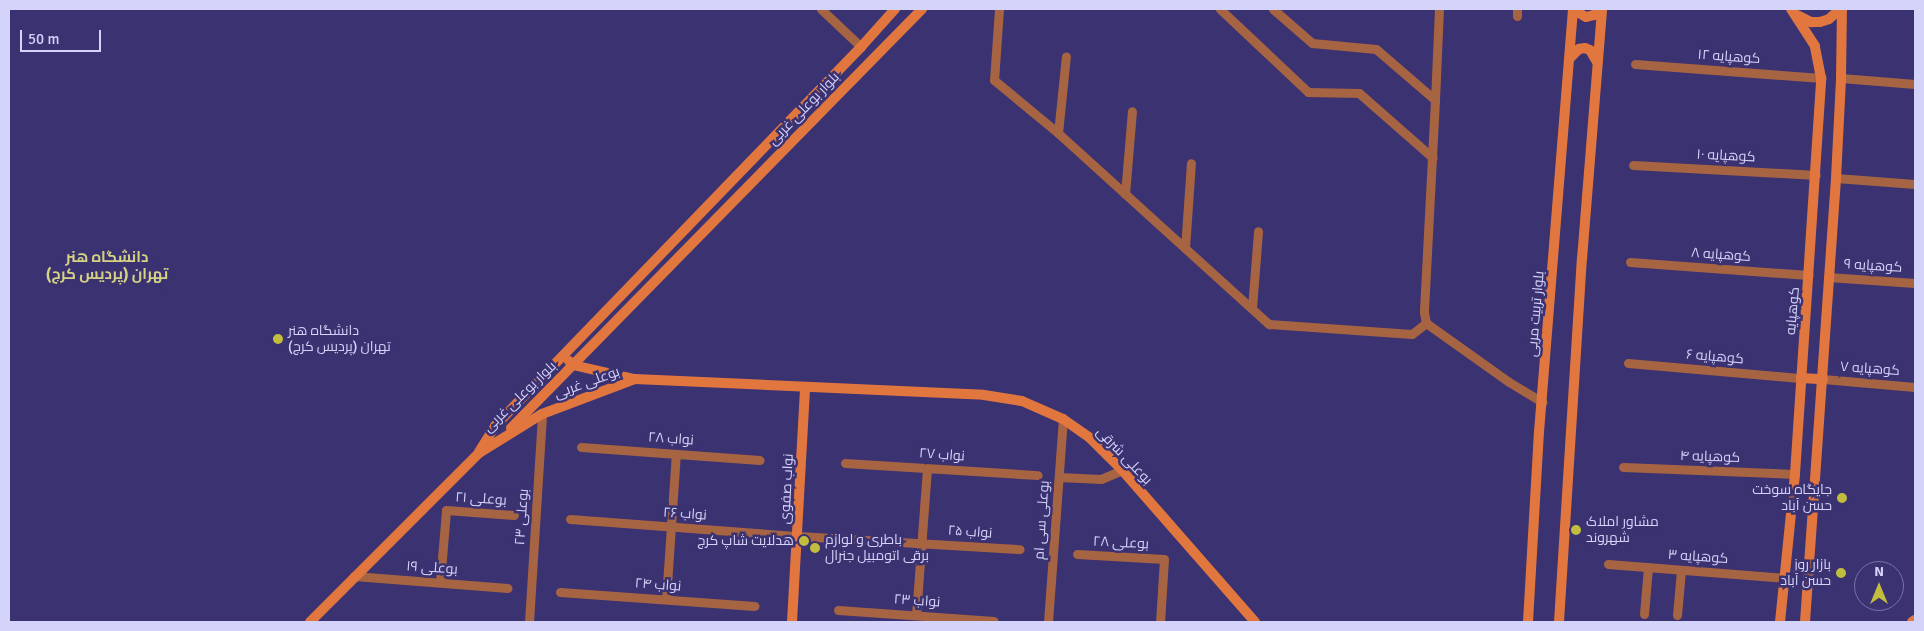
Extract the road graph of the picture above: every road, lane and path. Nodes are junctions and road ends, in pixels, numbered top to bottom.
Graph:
1 (821, 9) edge
2 (895, 9) edge
3 (922, 9) edge
4 (1000, 9) edge
5 (1220, 9) edge
6 (1273, 9) edge
7 (1439, 9) edge
8 (1575, 9) edge
9 (1600, 9) edge
10 (1791, 9) edge
11 (1841, 9) edge
12 (861, 47) junction
13 (1066, 56) dead end
14 (1570, 58) junction
15 (1597, 63) junction
16 (1635, 64) dead end
17 (1821, 78) junction
18 (1841, 78) junction
19 (1915, 84) edge
20 (1435, 100) junction
21 (1132, 111) dead end
22 (1058, 133) junction
23 (1433, 158) junction
24 (1191, 163) dead end
25 (1633, 165) dead end
26 (1816, 175) junction
27 (1836, 178) junction
28 (1915, 184) edge
29 (1125, 194) junction
30 (1258, 231) dead end
31 (1185, 248) junction
32 (1630, 262) dead end
33 (1809, 275) junction
34 (1828, 277) junction
35 (1915, 283) edge
36 (1252, 308) junction
37 (1426, 323) junction
38 (563, 356) junction
39 (1628, 363) dead end
40 (573, 365) junction
41 (1801, 378) junction
42 (635, 379) junction
43 (1823, 380) junction
44 (805, 387) junction
45 (1915, 387) edge
46 (1542, 402) junction
47 (542, 414) junction
48 (1063, 419) junction
49 (581, 446) dead end
50 (479, 453) junction
51 (676, 454) junction
52 (760, 460) dead end
53 (845, 463) dead end
54 (1623, 467) dead end
55 (926, 468) junction
56 (1122, 470) junction
57 (1795, 474) junction
58 (1038, 475) dead end
59 (1059, 477) junction
60 (514, 515) dead end
61 (570, 519) dead end
62 (671, 526) junction
63 (798, 536) junction
64 (921, 542) junction
65 (1020, 549) dead end
66 (1077, 554) dead end
67 (1608, 564) dead end
68 (1648, 567) junction
69 (1681, 570) junction
70 (354, 576) junction
71 (1786, 578) junction
72 (440, 582) junction
73 (508, 588) dead end
74 (560, 592) dead end
75 (666, 600) junction
76 (754, 606) dead end
77 (838, 610) dead end
78 (1644, 614) dead end
79 (916, 615) junction
80 (1677, 615) dead end
81 (1915, 620) edge
82 (994, 621) dead end
83 (310, 622) edge
84 (529, 622) edge
85 (792, 622) edge
86 (1048, 622) edge
87 (1160, 622) edge
88 (1255, 622) edge
89 (1528, 622) edge
90 (1559, 622) edge
91 (1780, 622) edge
92 (1805, 622) edge
93 (1912, 622) edge

1 - 12 street
2 - 12 street, بلوار بوعلی غربی
3 - 40 street, بلوار بوعلی غربی
4 - 22 street
5 - 23 street
6 - 20 street
7 - 20 street
8 - 9 street
8 - 14 street, بلوار تربیت مربی
9 - 15 street
10 - 11 street
10 - 17 street, کوهپایه
11 - 18 street
12 - 38 street, بلوار بوعلی غربی
13 - 22 street
14 - 15 street
14 - 46 street, بلوار تربیت مربی
15 - 90 street
16 - 17 street, کوهپایه ۱۲
17 - 26 street, کوهپایه
18 - 19 street
18 - 27 street
20 - 23 street
21 - 29 street
22 - 29 street
23 - 37 street
24 - 31 street
25 - 26 street, کوهپایه ۱۰
26 - 33 street, کوهپایه
27 - 28 street
27 - 34 street
29 - 31 street
30 - 36 street
31 - 36 street
32 - 33 street, کوهپایه ۸
33 - 41 street, کوهپایه
34 - 35 street, کوهپایه ۹
34 - 43 street
36 - 37 street
37 - 46 street
38 - 40 street
38 - 50 street, بلوار بوعلی غربی
39 - 41 street, کوهپایه ۶
40 - 42 street
40 - 50 street, بلوار بوعلی غربی
41 - 43 street
41 - 57 street, کوهپایه
42 - 44 street, بوعلی غربی
42 - 47 street, بوعلی غربی
43 - 45 street, کوهپایه ۷
43 - 92 street
44 - 48 street, بوعلی شرقی
44 - 63 street, نواب صفوی
46 - 89 street, بلوار تربیت مربی
47 - 50 street, بوعلی غربی
47 - 84 street, بوعلی ۲۳
48 - 56 street, بوعلی شرقی
48 - 59 street, بوعلی سی ام
49 - 51 street, نواب ۲۸
50 - 70 street, بوعلی غربی
51 - 52 street, نواب ۲۸
51 - 62 street
53 - 55 street, نواب ۲۷
54 - 57 street, کوهپایه ۴
55 - 58 street, نواب ۲۷
55 - 64 street
56 - 59 street
56 - 88 street, بوعلی شرقی
57 - 71 street, کوهپایه
59 - 86 street, بوعلی سی ام
60 - 72 street, بوعلی ۲۱
61 - 62 street, نواب ۲۶
62 - 63 street, نواب ۲۶
62 - 75 street
63 - 64 street, نواب ۲۵
63 - 85 street, نواب صفوی
64 - 65 street, نواب ۲۵
64 - 79 street
66 - 87 street, بوعلی ۲۸
67 - 68 street, کوهپایه ۳
68 - 69 street, کوهپایه ۳
68 - 78 street
69 - 71 street, کوهپایه ۳
69 - 80 street
70 - 72 street, بوعلی ۱۹
70 - 83 street, بوعلی غربی
71 - 91 street, کوهپایه
72 - 73 street, بوعلی ۱۹
74 - 75 street, نواب ۲۴
75 - 76 street, نواب ۲۴
77 - 79 street, نواب ۲۳
79 - 82 street, نواب ۲۳
81 - 93 street

